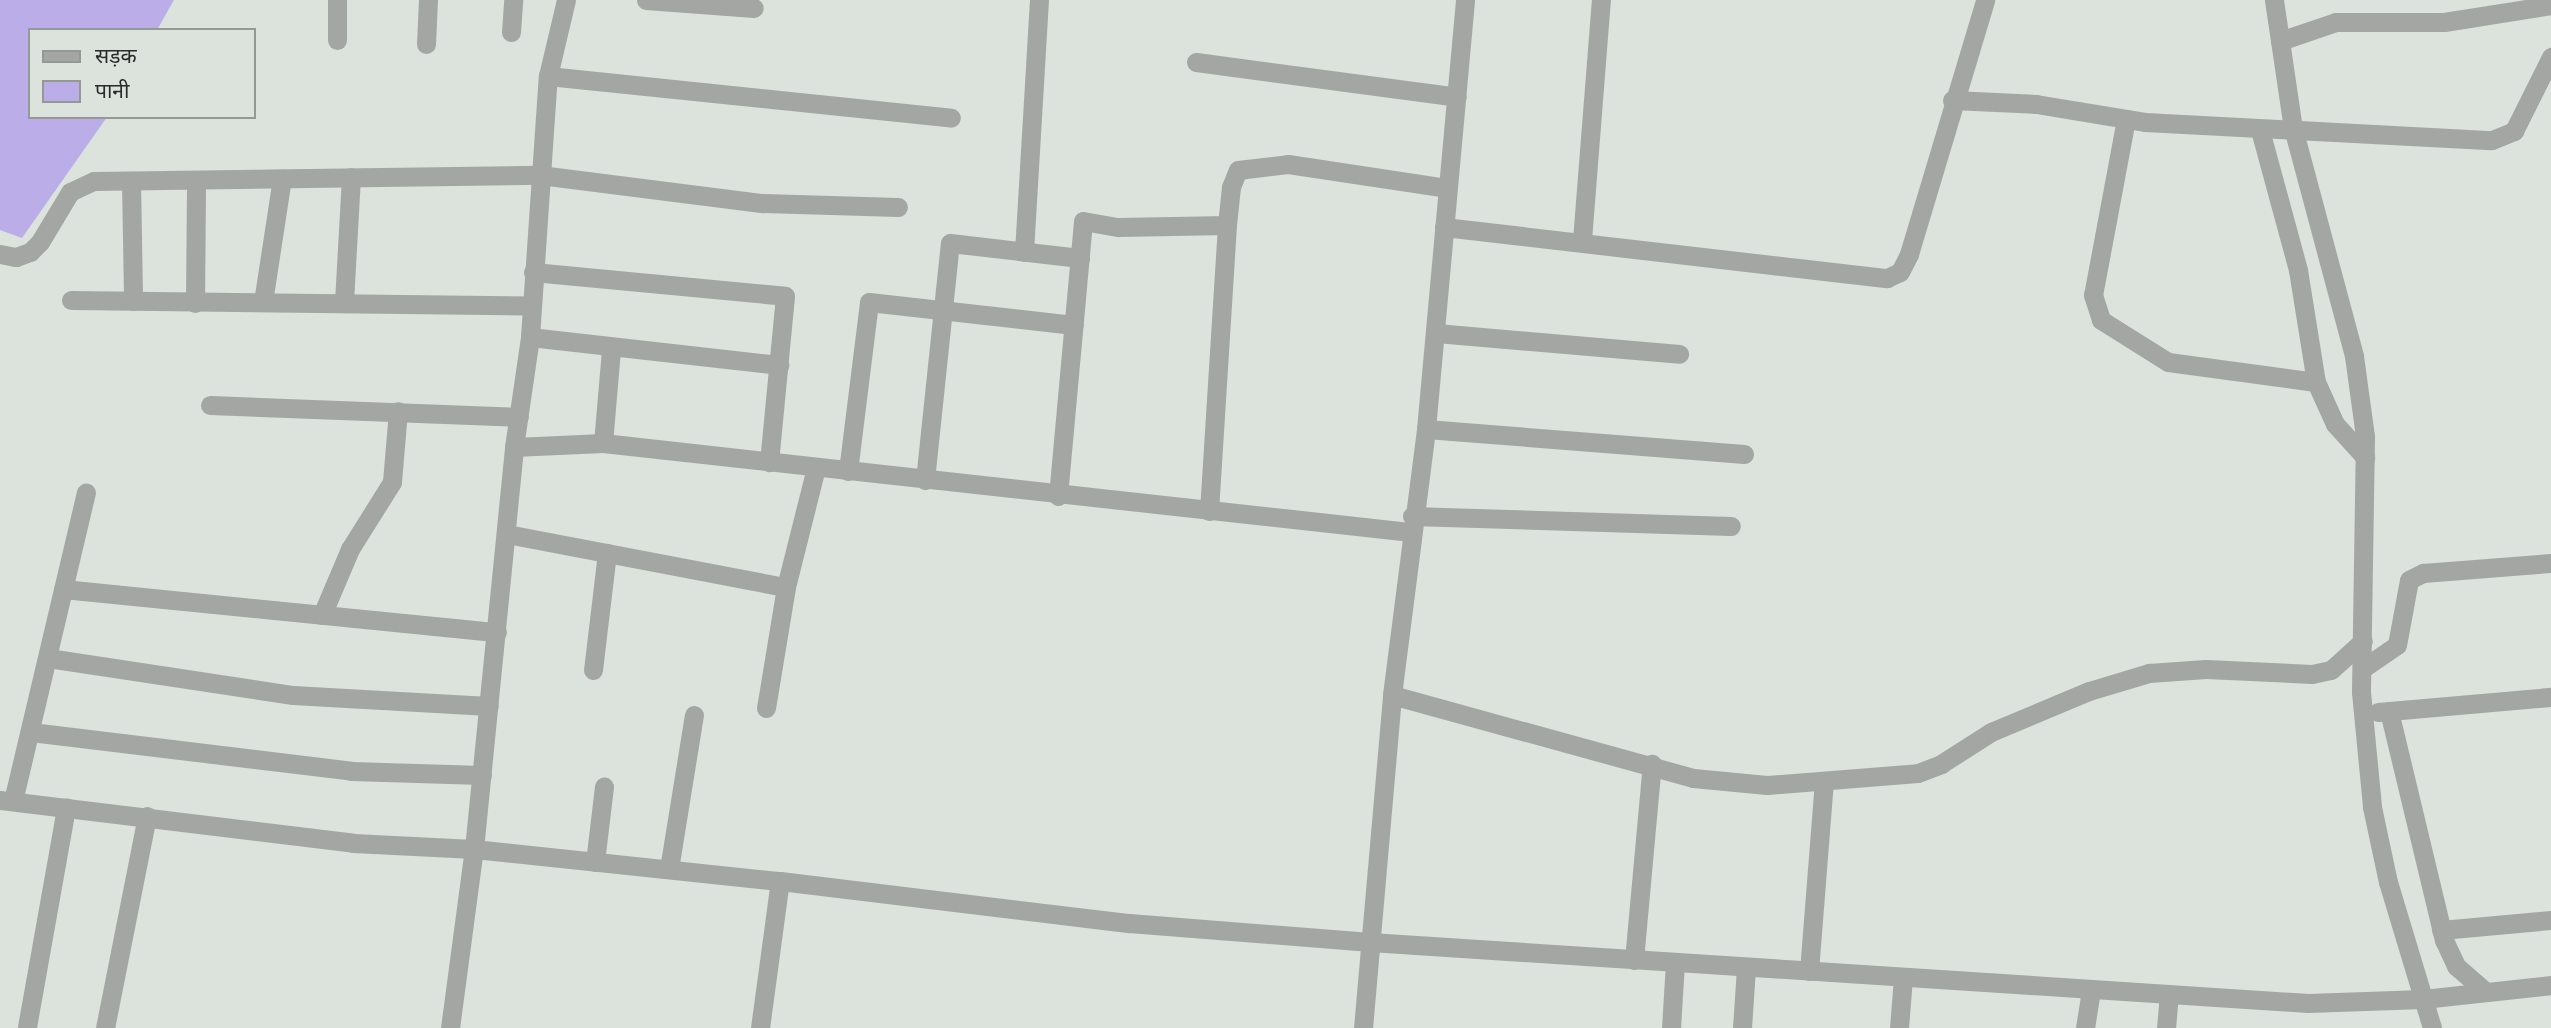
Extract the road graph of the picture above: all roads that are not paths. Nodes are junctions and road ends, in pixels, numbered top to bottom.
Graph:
1 (337, 0) edge
2 (428, 0) edge
3 (513, 0) edge
4 (566, 0) edge
5 (646, 0) edge
6 (1039, 0) edge
7 (1465, 0) edge
8 (1601, 0) edge
9 (1985, 0) edge
10 (2274, 0) edge
11 (2551, 5) edge
12 (754, 8) dead end
13 (511, 32) dead end
14 (337, 40) dead end
15 (2280, 41) junction
16 (426, 44) dead end
17 (2551, 57) edge
18 (1196, 62) dead end
19 (548, 76) junction
20 (1457, 97) junction
21 (1952, 100) junction
22 (951, 117) dead end
23 (2126, 119) junction
24 (2293, 128) junction
25 (2260, 130) junction
26 (540, 175) junction
27 (352, 177) junction
28 (282, 178) junction
29 (131, 181) junction
30 (196, 181) junction
31 (1446, 188) junction
32 (898, 207) dead end
33 (1227, 225) junction
34 (1444, 227) junction
35 (1582, 240) junction
36 (1024, 252) junction
37 (0, 254) edge
38 (1080, 258) junction
39 (533, 272) junction
40 (71, 300) dead end
41 (133, 301) junction
42 (263, 302) junction
43 (344, 302) junction
44 (195, 303) junction
45 (531, 306) junction
46 (942, 312) junction
47 (1073, 326) junction
48 (1436, 333) junction
49 (530, 337) junction
50 (611, 349) junction
51 (1679, 354) dead end
52 (779, 365) junction
53 (2316, 382) junction
54 (211, 405) dead end
55 (398, 411) junction
56 (519, 417) junction
57 (1426, 429) junction
58 (603, 443) junction
59 (514, 447) junction
60 (1744, 454) dead end
61 (2365, 457) junction
62 (769, 462) junction
63 (816, 468) junction
64 (848, 471) junction
65 (925, 480) junction
66 (86, 493) dead end
67 (1058, 496) junction
68 (1209, 511) junction
69 (1412, 524) junction
70 (1731, 526) dead end
71 (507, 534) junction
72 (607, 553) junction
73 (2551, 563) edge
74 (786, 587) junction
75 (64, 589) junction
76 (322, 615) junction
77 (497, 632) junction
78 (2363, 641) junction
79 (48, 658) junction
80 (2362, 669) junction
81 (593, 670) dead end
82 (1392, 695) junction
83 (2551, 697) edge
84 (489, 706) junction
85 (766, 708) dead end
86 (2389, 711) junction
87 (2362, 714) junction
88 (694, 715) dead end
89 (31, 732) junction
90 (1652, 764) junction
91 (482, 775) junction
92 (1824, 782) junction
93 (604, 787) dead end
94 (7, 801) edge
95 (66, 807) junction
96 (147, 816) junction
97 (474, 849) junction
98 (595, 862) junction
99 (669, 869) junction
100 (780, 881) junction
101 (2551, 919) edge
102 (2441, 930) junction
103 (1370, 942) junction
104 (1634, 960) junction
105 (1675, 963) junction
106 (1746, 967) junction
107 (1809, 971) junction
108 (1903, 977) junction
109 (2551, 985) edge
110 (2091, 989) junction
111 (2485, 991) junction
112 (2169, 994) junction
113 (2423, 999) junction
114 (27, 1027) edge
115 (105, 1028) edge
116 (450, 1028) edge
117 (760, 1028) edge
118 (1363, 1028) edge
119 (1671, 1028) edge
120 (1742, 1028) edge
121 (1899, 1028) edge
122 (2085, 1028) edge
123 (2165, 1028) edge
124 (2432, 1028) edge

1 - 14 street
2 - 16 street
3 - 13 street
4 - 19 street
5 - 12 street
6 - 36 street
7 - 20 street
8 - 35 street
9 - 21 street
10 - 15 street
11 - 15 street
15 - 24 street
17 - 24 street
18 - 20 street
19 - 22 street
19 - 26 street
20 - 31 street
21 - 23 street
21 - 35 street
23 - 25 street
23 - 53 street
24 - 25 street
24 - 61 street
25 - 53 street
26 - 27 street
26 - 32 street
26 - 39 street
27 - 28 street
27 - 43 street
28 - 30 street
28 - 42 street
29 - 30 street
29 - 37 street
29 - 41 street
30 - 44 street
31 - 33 street
31 - 34 street
33 - 38 street
33 - 68 street
34 - 35 street
34 - 48 street
36 - 38 street
36 - 46 street
38 - 47 street
39 - 45 street
39 - 52 street
40 - 41 street
41 - 44 street
42 - 43 street
42 - 44 street
43 - 45 street
45 - 49 street
46 - 47 street
46 - 64 street
46 - 65 street
47 - 67 street
48 - 51 street
48 - 57 street
49 - 50 street
49 - 56 street
50 - 52 street
50 - 58 street
52 - 62 street
53 - 61 street
54 - 55 street
55 - 56 street
55 - 76 street
56 - 59 street
57 - 60 street
57 - 69 street
58 - 59 street
58 - 62 street
59 - 71 street
61 - 78 street
62 - 63 street
63 - 64 street
63 - 74 street
64 - 65 street
65 - 67 street
66 - 75 street
67 - 68 street
68 - 69 street
69 - 70 street
69 - 82 street
71 - 72 street
71 - 77 street
72 - 74 street
72 - 81 street
73 - 80 street
74 - 85 street
75 - 76 street
75 - 79 street
76 - 77 street
77 - 84 street
78 - 80 street
78 - 92 street
79 - 84 street
79 - 89 street
80 - 87 street
82 - 90 street
82 - 103 street
83 - 86 street
84 - 91 street
86 - 87 street
86 - 102 street
87 - 113 street
88 - 99 street
89 - 91 street
89 - 94 street
90 - 92 street
90 - 104 street
91 - 97 street
92 - 107 street
93 - 98 street
94 - 95 street
95 - 96 street
95 - 114 street
96 - 97 street
96 - 115 street
97 - 98 street
97 - 116 street
98 - 99 street
99 - 100 street
100 - 103 street
100 - 117 street
101 - 102 street
102 - 111 street
103 - 104 street
103 - 118 street
104 - 105 street
105 - 106 street
105 - 119 street
106 - 107 street
106 - 120 street
107 - 108 street
108 - 110 street
108 - 121 street
109 - 111 street
110 - 112 street
110 - 122 street
111 - 113 street
112 - 113 street
112 - 123 street
113 - 124 street

